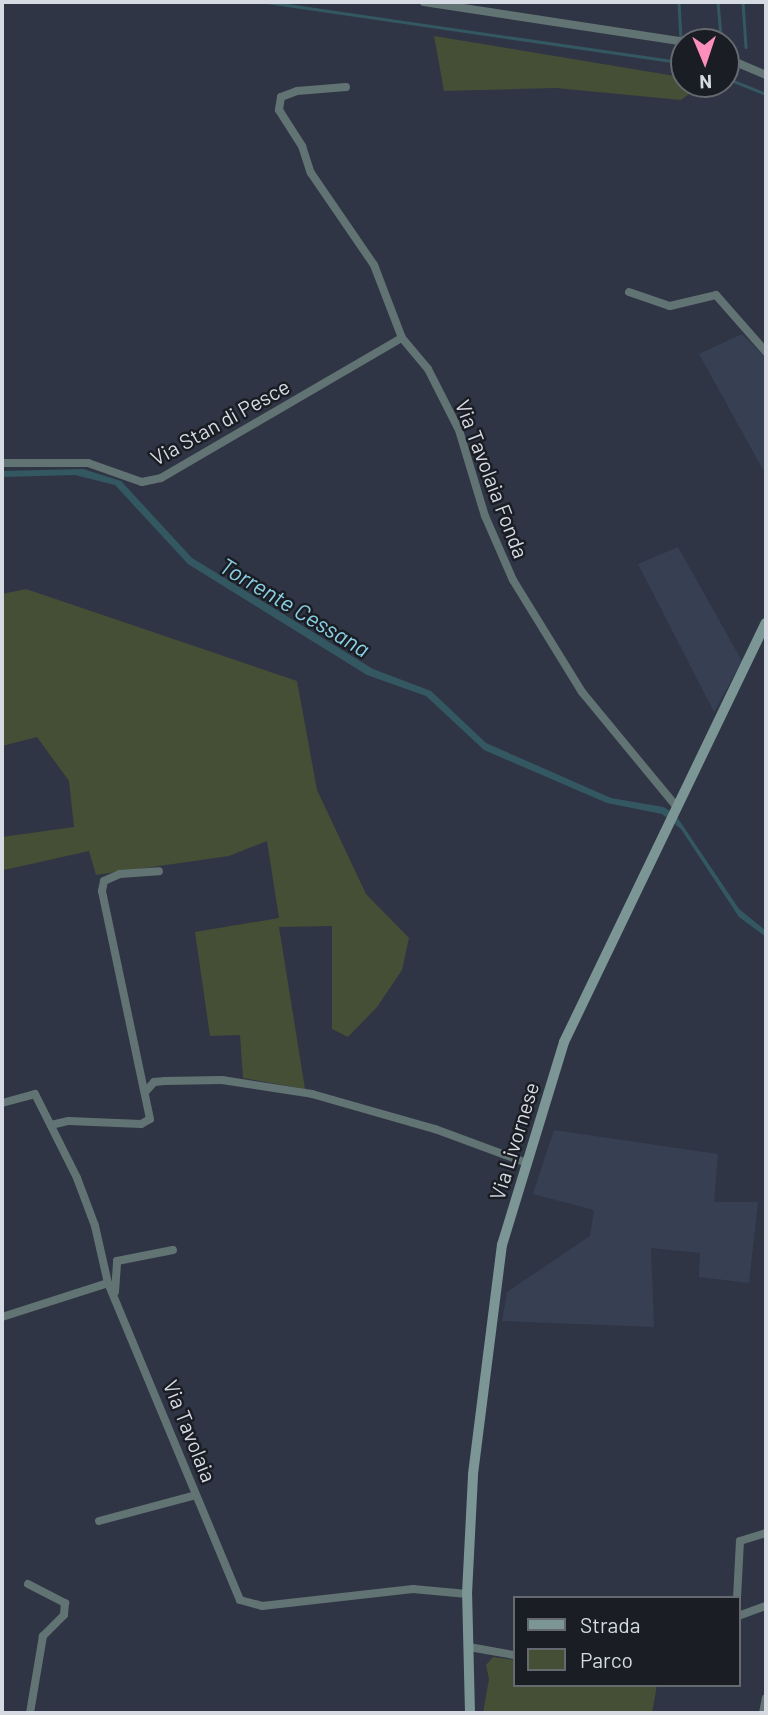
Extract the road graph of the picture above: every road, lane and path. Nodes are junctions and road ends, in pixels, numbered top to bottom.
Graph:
1 (424, 2) edge
2 (670, 40) edge
3 (740, 64) edge
4 (766, 75) edge
5 (346, 87) dead end
6 (629, 292) dead end
7 (402, 338) junction
8 (766, 352) edge
9 (2, 463) edge
10 (766, 623) edge
11 (675, 807) junction
12 (159, 871) dead end
13 (146, 1091) junction
14 (2, 1103) edge
15 (51, 1125) junction
16 (527, 1163) junction
17 (173, 1250) dead end
18 (108, 1283) junction
19 (115, 1299) junction
20 (2, 1317) edge
21 (197, 1495) junction
22 (99, 1521) dead end
23 (766, 1533) edge
24 (28, 1584) dead end
25 (467, 1594) junction
26 (737, 1596) edge
27 (766, 1606) edge
28 (740, 1615) edge
29 (469, 1647) junction
30 (512, 1655) edge
31 (766, 1698) edge
32 (30, 1713) edge
33 (470, 1713) edge
34 (763, 1713) edge

1 - 2 street
3 - 4 street
5 - 7 street, Via Tavolaia Fonda
6 - 8 street
7 - 9 street, Via Stan di Pesce
7 - 11 street, Via Tavolaia Fonda
10 - 11 main road, Via Livornese
11 - 16 main road, Via Livornese
12 - 13 street
13 - 15 street
13 - 16 street
14 - 15 street, Via Tavolaia
15 - 18 street, Via Tavolaia
16 - 25 main road, Via Livornese
17 - 19 street
18 - 19 street, Via Tavolaia
18 - 20 street
19 - 21 street, Via Tavolaia
21 - 22 street
21 - 25 street, Via Tavolaia
23 - 26 street
24 - 32 street
25 - 29 main road, Via Livornese
27 - 28 street
29 - 30 street
29 - 33 main road, Via Livornese
31 - 34 street

